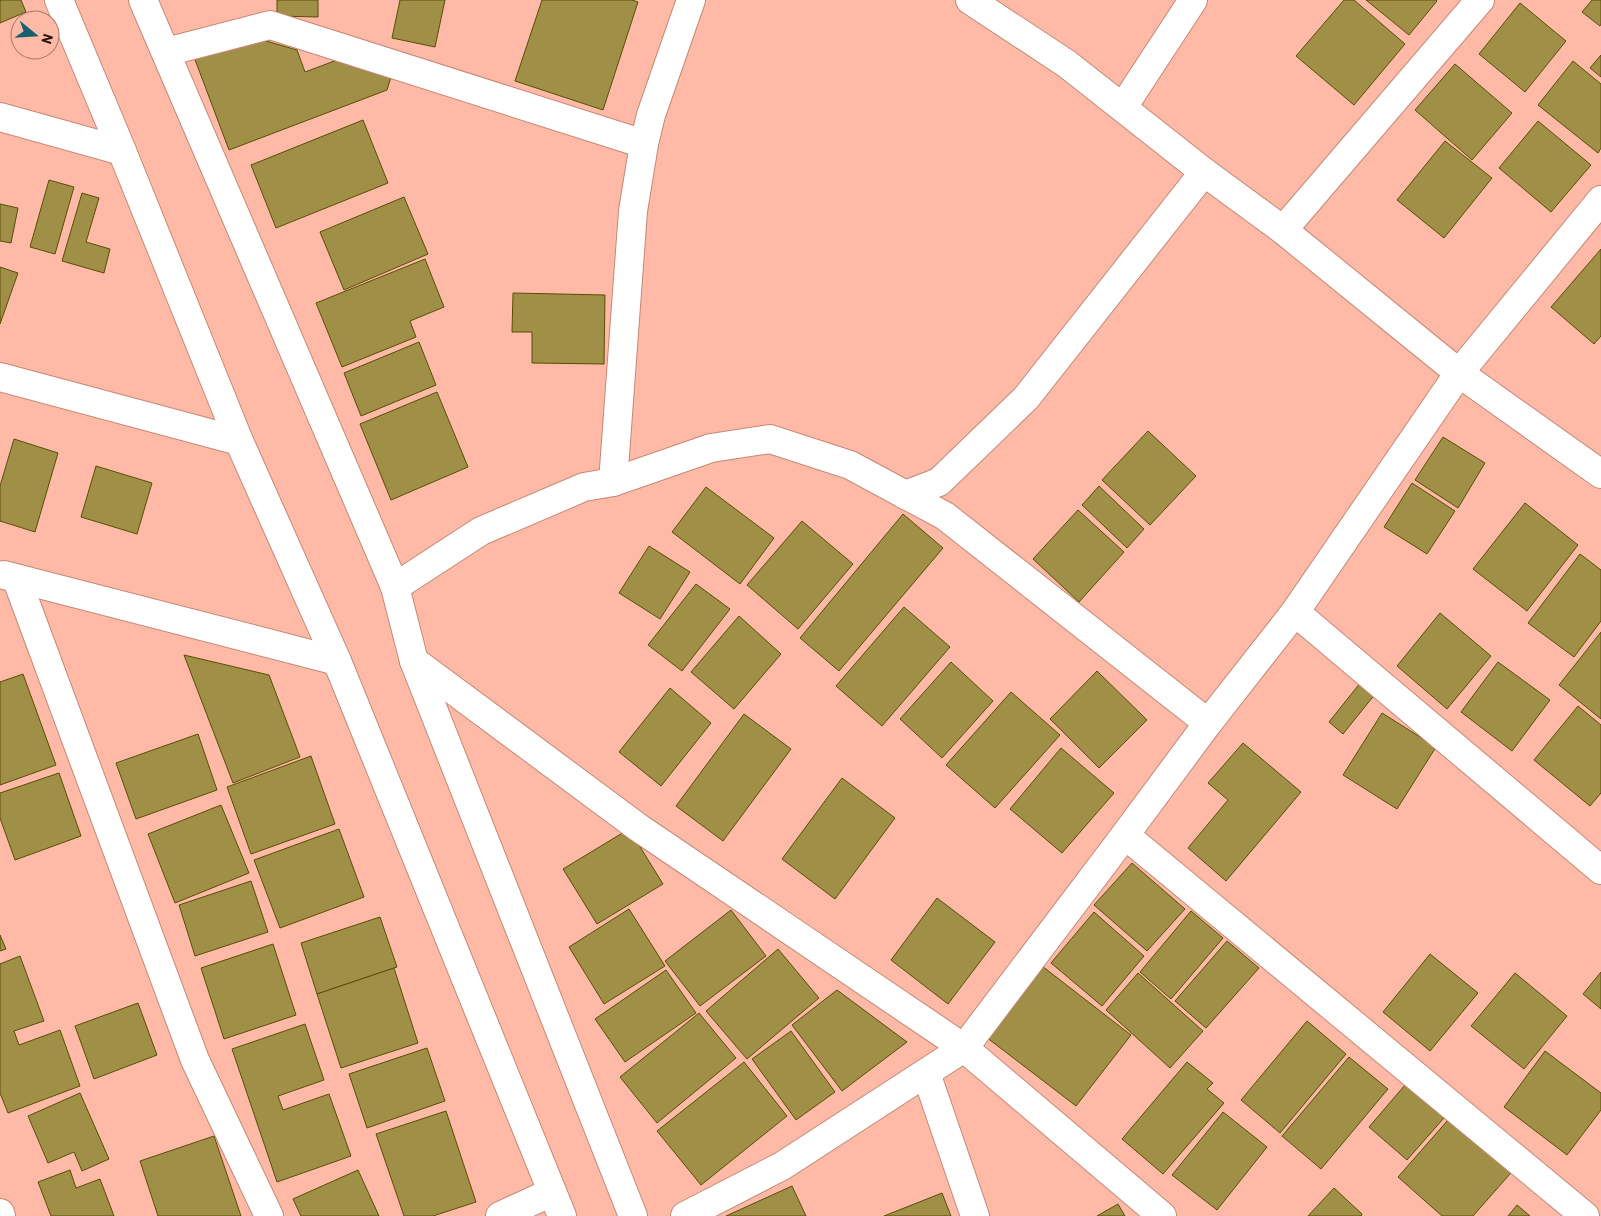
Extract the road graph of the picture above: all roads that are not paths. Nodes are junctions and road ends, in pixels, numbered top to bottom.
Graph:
1 (59, 0) edge
2 (144, 0) edge
3 (692, 0) edge
4 (970, 0) edge
5 (1193, 0) edge
6 (1480, 0) edge
7 (166, 52) junction
8 (1123, 107) junction
9 (0, 118) edge
10 (644, 144) junction
11 (122, 151) junction
12 (1204, 172) junction
13 (1601, 200) edge
14 (1283, 230) junction
15 (1458, 373) junction
16 (0, 377) edge
17 (239, 441) junction
18 (1601, 474) edge
19 (613, 482) junction
20 (905, 495) junction
21 (9, 577) edge
22 (395, 587) junction
23 (1295, 612) junction
24 (414, 661) junction
25 (337, 662) junction
26 (1208, 723) junction
27 (1125, 835) junction
28 (1601, 870) edge
29 (964, 1048) junction
30 (926, 1073) junction
31 (557, 1204) edge
32 (269, 1216) edge
33 (500, 1216) edge
34 (632, 1216) edge
35 (685, 1216) edge
36 (975, 1216) edge
37 (1162, 1216) edge
38 (1585, 1216) edge

1 - 11 street
2 - 7 street
3 - 10 street
4 - 8 street
5 - 8 street
6 - 14 street
7 - 10 street
7 - 22 street
8 - 12 street
9 - 11 street
10 - 19 street
11 - 17 street
12 - 14 street
12 - 20 street
13 - 15 street
14 - 15 street
15 - 18 street
15 - 23 street
16 - 17 street
17 - 25 street
19 - 20 street
19 - 22 street
20 - 26 street
21 - 25 street
21 - 32 street
22 - 24 street
23 - 26 street
23 - 28 street
24 - 29 street
24 - 34 street
25 - 31 street
26 - 27 street
27 - 29 street
27 - 38 street
29 - 30 street
29 - 37 street
30 - 35 street
30 - 36 street
31 - 33 street

